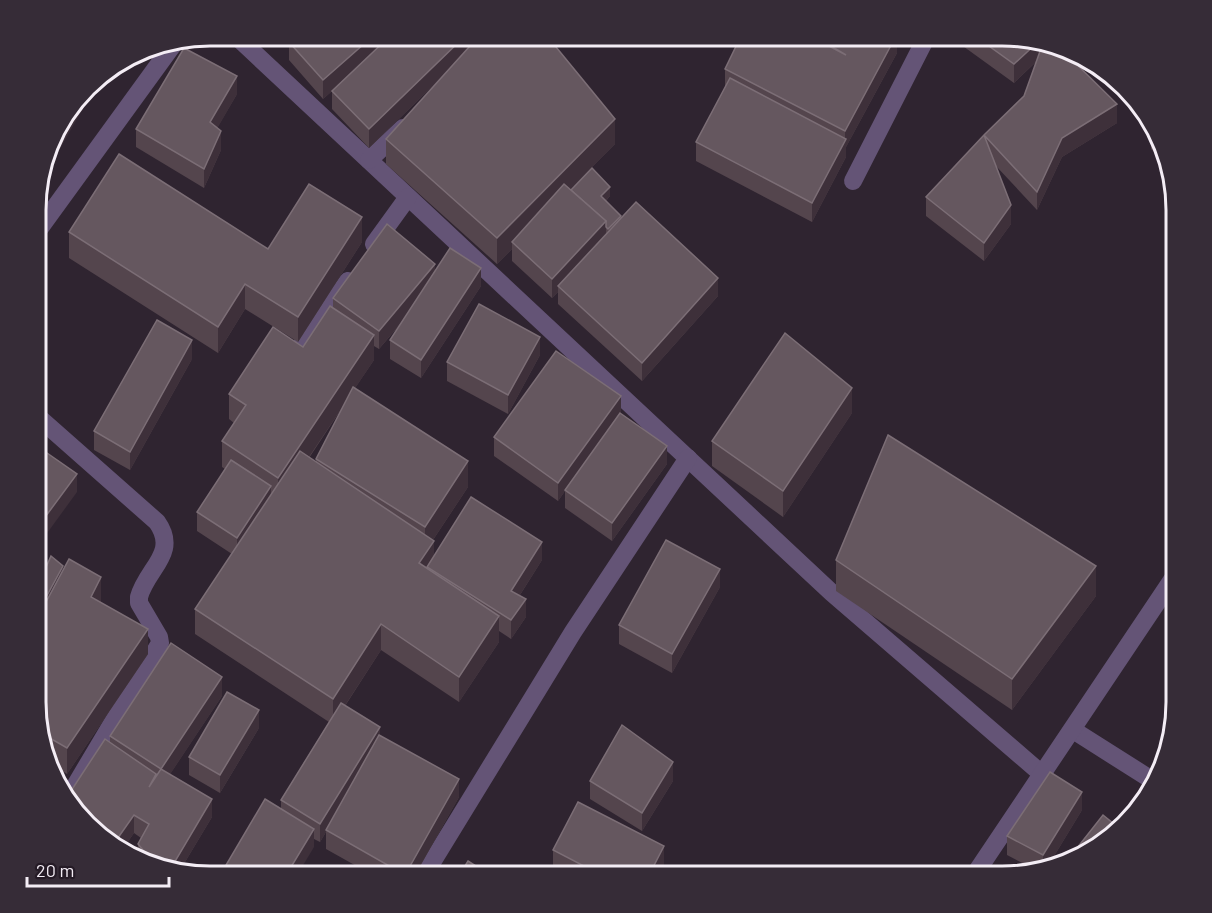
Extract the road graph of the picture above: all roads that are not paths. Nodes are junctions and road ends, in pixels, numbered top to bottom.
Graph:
1 (247, 46) edge
2 (921, 47) edge
3 (167, 53) edge
4 (419, 113) edge
5 (369, 160) junction
6 (853, 181) dead end
7 (408, 197) junction
8 (46, 221) edge
9 (301, 346) edge
10 (46, 424) edge
11 (688, 458) junction
12 (1165, 590) edge
13 (1073, 730) junction
14 (1043, 775) junction
15 (1148, 777) edge
16 (72, 791) edge
17 (430, 866) edge
18 (981, 866) edge

1 - 5 street
2 - 6 street
3 - 8 street
4 - 5 street
5 - 7 street
7 - 9 street
7 - 11 street
10 - 16 street
11 - 14 street
11 - 17 street
12 - 13 street
13 - 14 street
13 - 15 street
14 - 18 street

